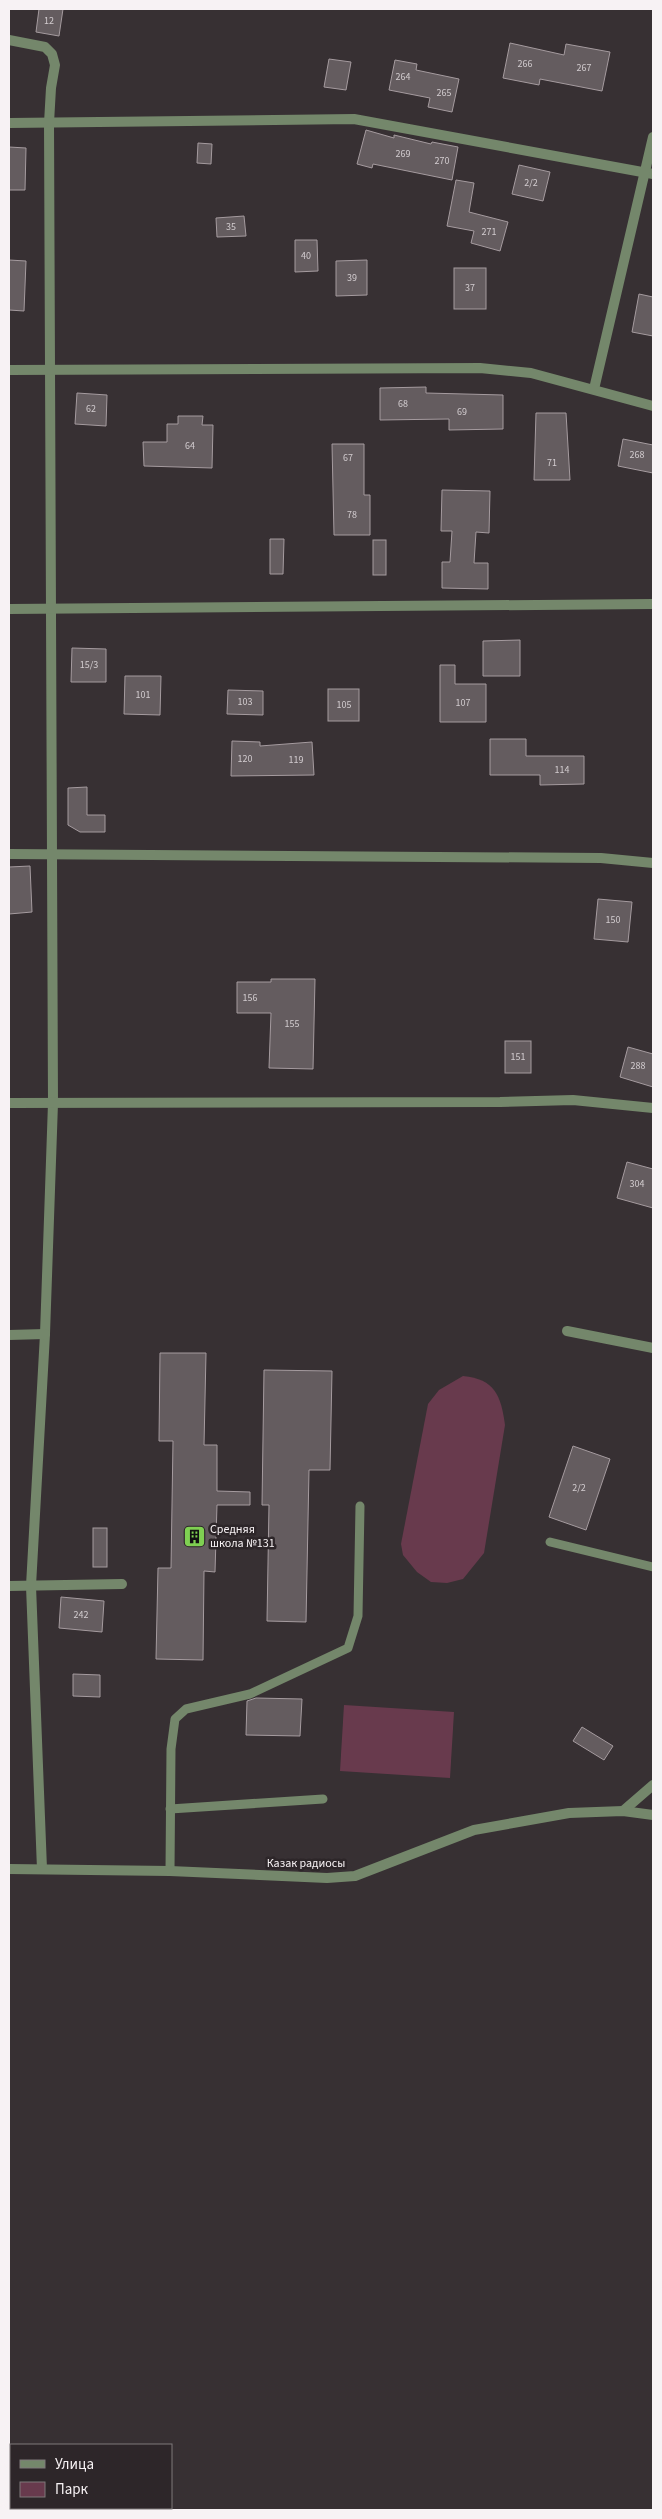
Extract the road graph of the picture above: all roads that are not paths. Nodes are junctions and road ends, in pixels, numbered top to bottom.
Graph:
1 (9, 40) edge
2 (9, 123) edge
3 (49, 123) junction
4 (653, 137) edge
5 (650, 174) edge
6 (50, 369) junction
7 (9, 370) edge
8 (594, 389) junction
9 (653, 406) edge
10 (653, 604) edge
11 (52, 608) junction
12 (9, 609) edge
13 (9, 854) edge
14 (51, 854) junction
15 (653, 862) edge
16 (53, 1102) junction
17 (9, 1103) edge
18 (653, 1108) edge
19 (567, 1331) dead end
20 (44, 1334) junction
21 (9, 1335) edge
22 (653, 1348) edge
23 (360, 1506) dead end
24 (550, 1542) dead end
25 (653, 1566) edge
26 (122, 1584) dead end
27 (9, 1586) edge
28 (30, 1586) junction
29 (653, 1785) edge
30 (322, 1799) dead end
31 (170, 1809) junction
32 (624, 1811) junction
33 (653, 1815) edge
34 (9, 1869) edge
35 (42, 1869) junction
36 (170, 1871) junction

1 - 3 street
2 - 3 street
3 - 5 street
3 - 6 street
4 - 5 street
5 - 8 street
6 - 7 street
6 - 8 street
6 - 11 street
8 - 9 street
10 - 11 street
11 - 12 street
11 - 14 street
13 - 14 street
14 - 15 street
14 - 16 street
16 - 17 street
16 - 18 street
16 - 20 street
19 - 22 street
20 - 21 street
20 - 28 street
23 - 31 lane
24 - 25 lane
26 - 28 street
27 - 28 street
28 - 35 street
29 - 32 street
30 - 31 lane
31 - 36 lane
32 - 33 street, Казак радиосы
32 - 36 street, Казак радиосы
34 - 35 street, Казак радиосы
35 - 36 street, Казак радиосы

